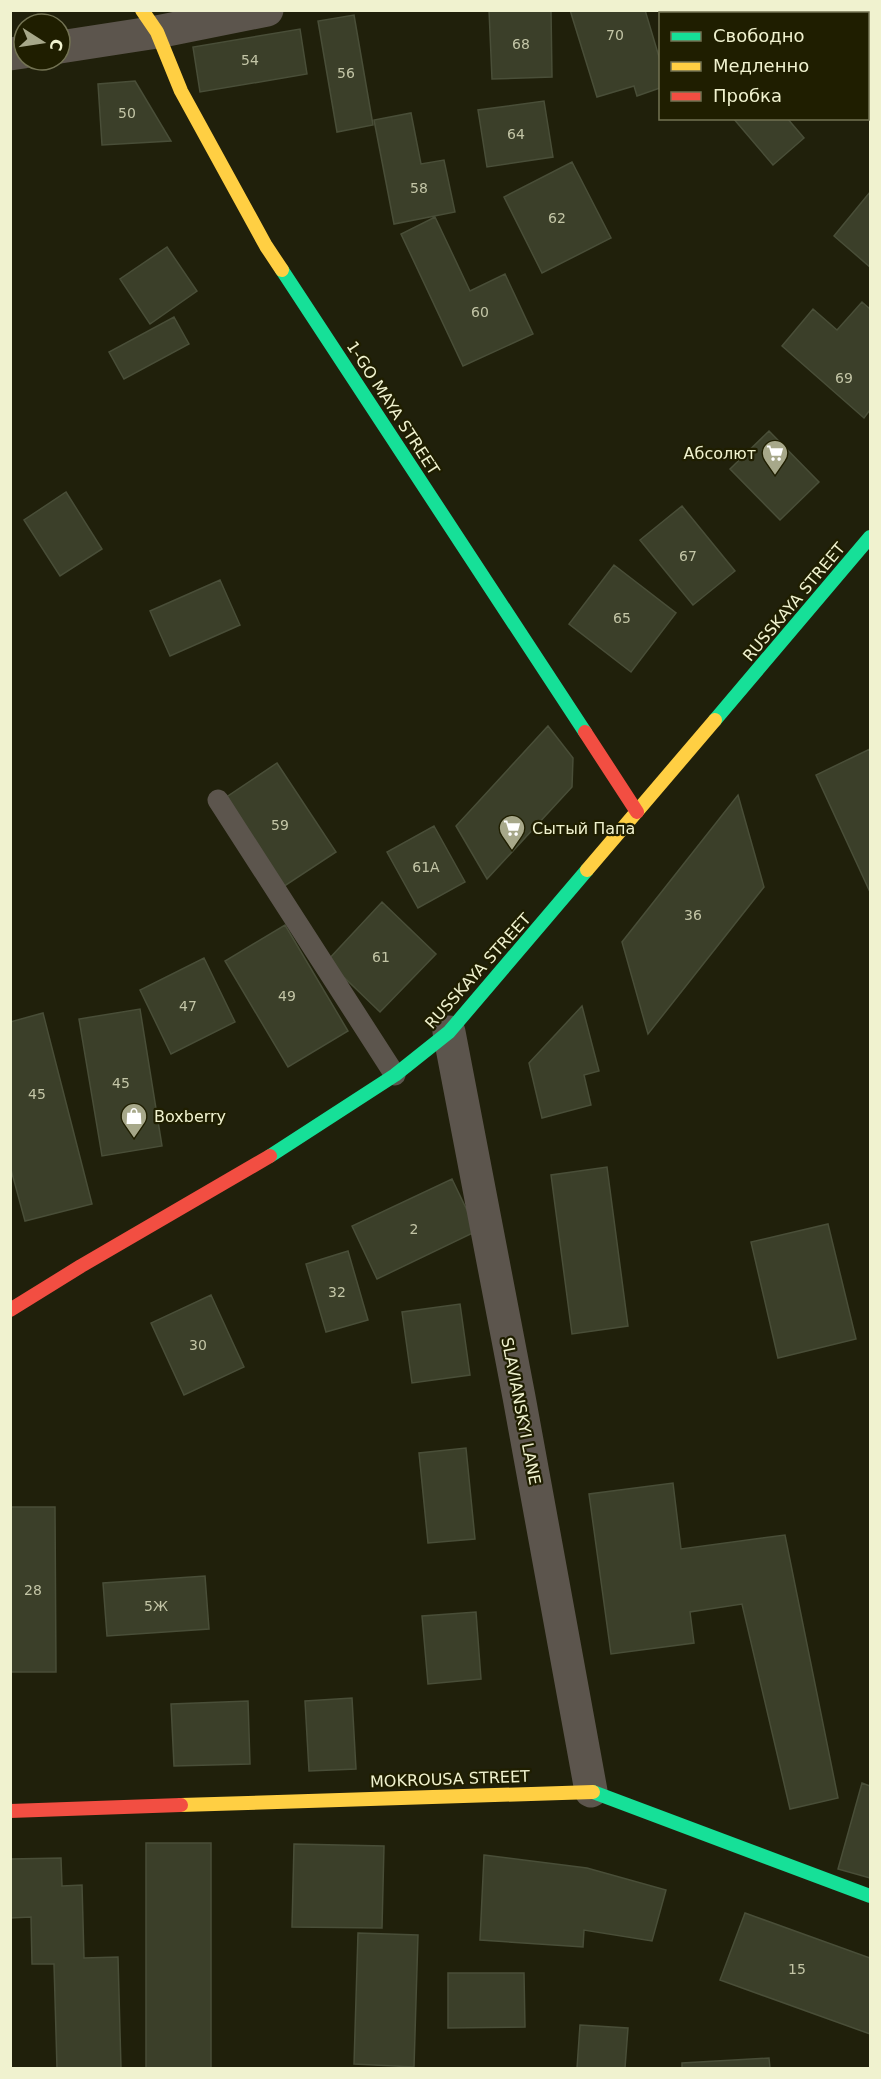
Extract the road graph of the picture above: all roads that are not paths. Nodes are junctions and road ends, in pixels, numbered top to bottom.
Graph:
1 (267, 10) edge
2 (150, 21) edge
3 (72, 44) edge
4 (868, 549) edge
5 (218, 800) dead end
6 (638, 812) junction
7 (449, 1032) junction
8 (395, 1075) junction
9 (10, 1310) edge
10 (591, 1791) junction
11 (10, 1810) edge
12 (870, 1896) edge

1 - 2 street
2 - 3 street
2 - 6 street, 1-GO MAYA STREET
4 - 6 street, RUSSKAYA STREET
5 - 8 lane
6 - 7 street, RUSSKAYA STREET
7 - 8 street, RUSSKAYA STREET
7 - 10 street, SLAVIANSKYI LANE
8 - 9 street, RUSSKAYA STREET
10 - 11 street, MOKROUSA STREET
10 - 12 street, MOKROUSA STREET

